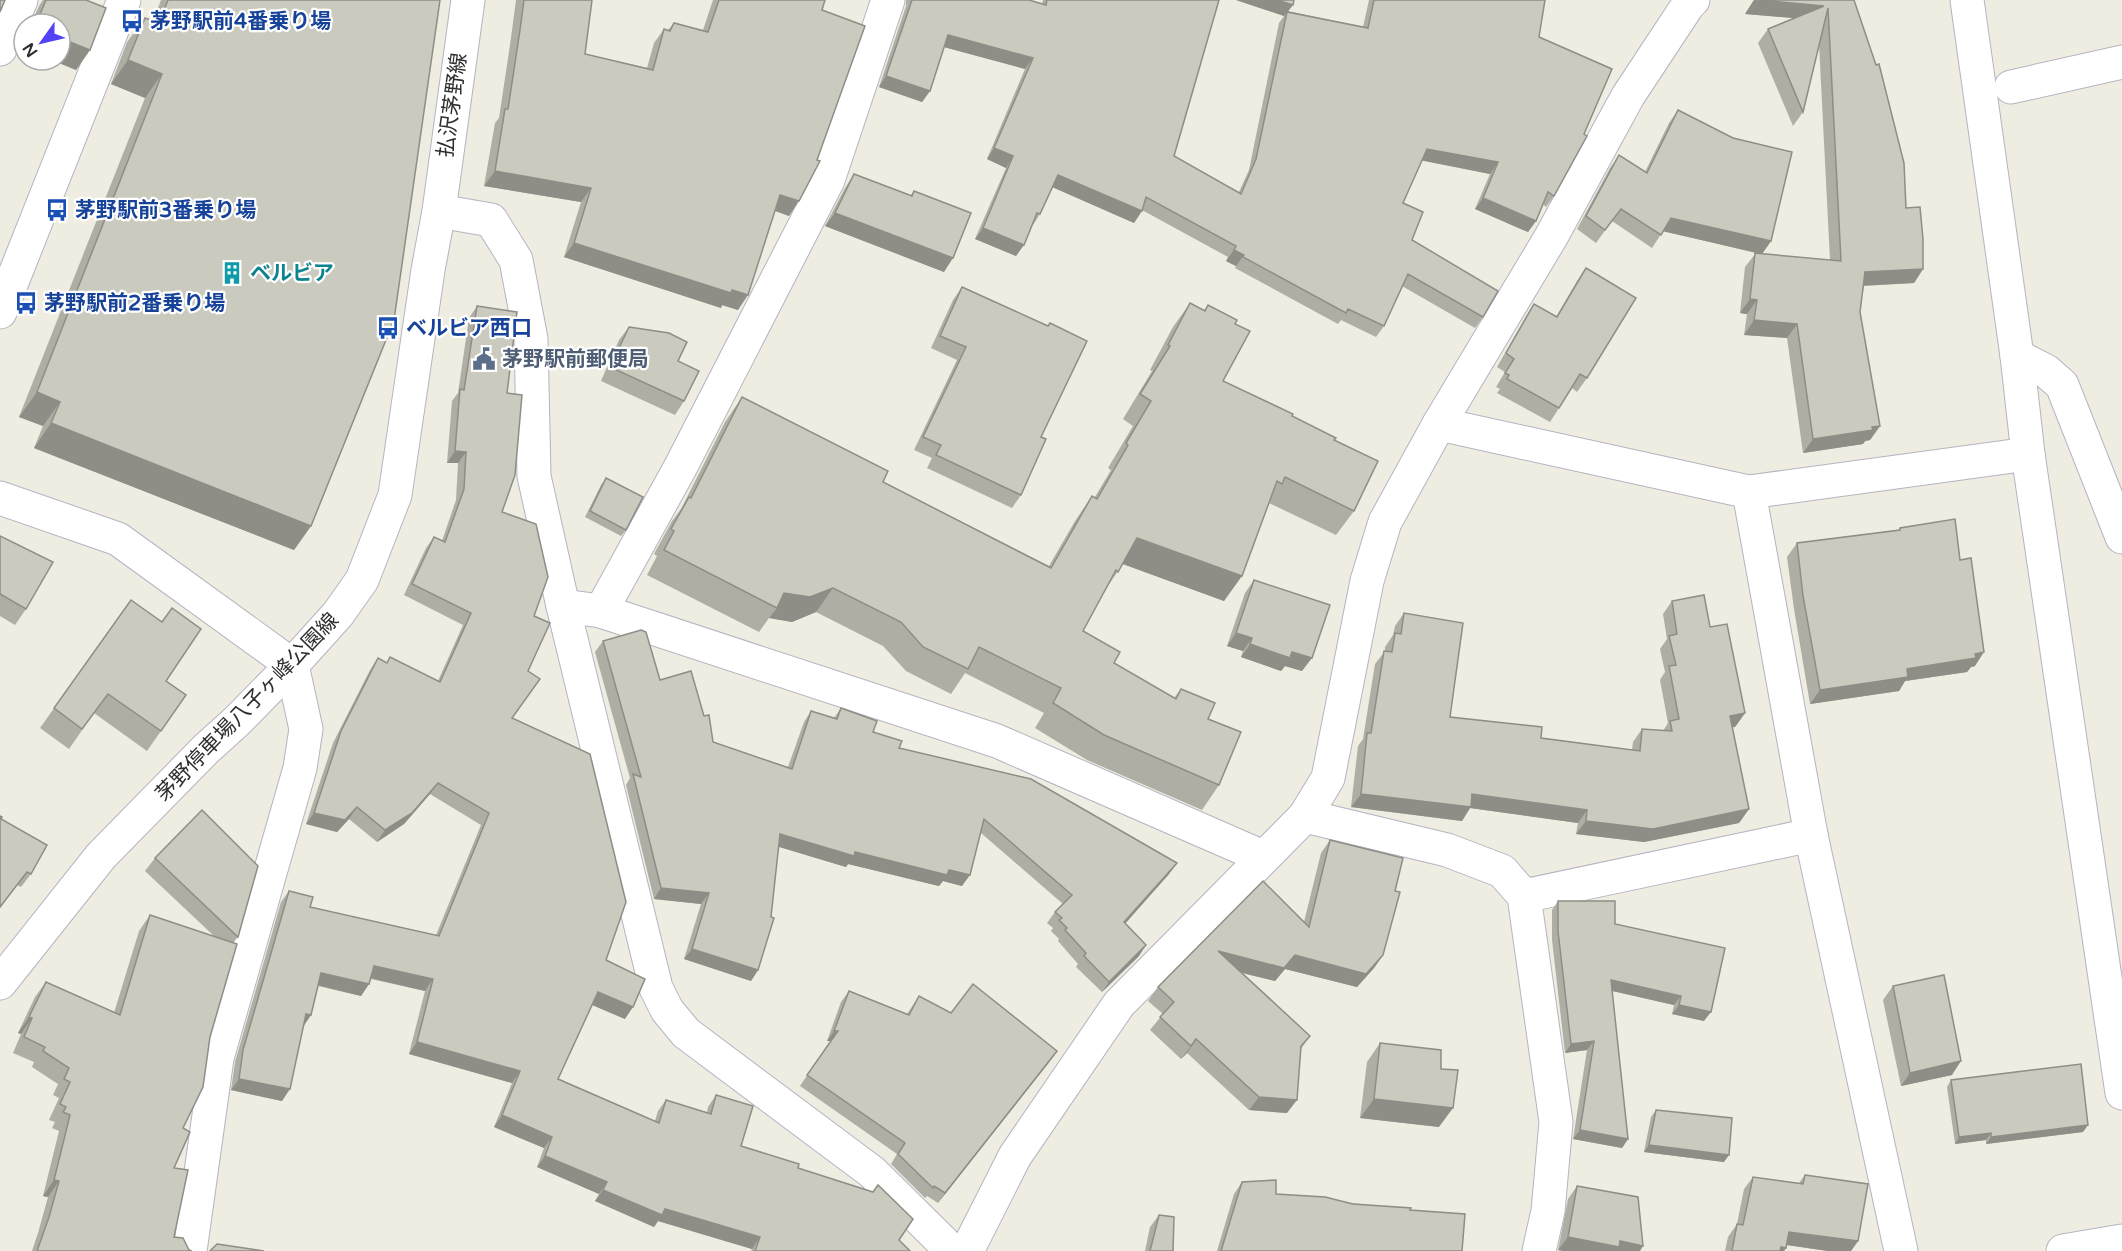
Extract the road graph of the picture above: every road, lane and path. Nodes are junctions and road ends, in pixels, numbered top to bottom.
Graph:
1 (21, 0) edge
2 (124, 0) edge
3 (468, 0) edge
4 (888, 0) edge
5 (1693, 0) edge
6 (1967, 0) edge
7 (0, 49) edge
8 (2122, 62) edge
9 (2011, 87) dead end
10 (439, 210) junction
11 (2, 302) edge
12 (2017, 356) junction
13 (1439, 424) junction
14 (2028, 454) junction
15 (1749, 492) junction
16 (0, 498) edge
17 (2122, 537) edge
18 (563, 606) junction
19 (601, 611) junction
20 (292, 665) junction
21 (1305, 816) junction
22 (1810, 835) junction
23 (1263, 857) junction
24 (1524, 896) junction
25 (0, 983) edge
26 (2122, 1092) edge
27 (2122, 1241) edge
28 (190, 1251) edge
29 (952, 1251) edge
30 (967, 1251) edge
31 (1539, 1251) edge
32 (1901, 1251) edge
33 (2062, 1251) edge

1 - 7 street
2 - 11 street
3 - 10 street, 払沢茅野線
4 - 19 street
5 - 13 street
6 - 12 street
8 - 9 street
10 - 18 street
10 - 20 street, 茅野停車場八子ヶ峰公園線
12 - 14 street
12 - 17 street
13 - 15 street
13 - 21 street
14 - 15 street
14 - 26 street
15 - 22 street
16 - 20 street
18 - 19 street
18 - 29 street
19 - 23 street
20 - 25 street, 茅野停車場八子ヶ峰公園線
20 - 28 street
21 - 23 street
21 - 24 street
22 - 24 street
22 - 32 street
23 - 30 street
24 - 31 street
27 - 33 street

